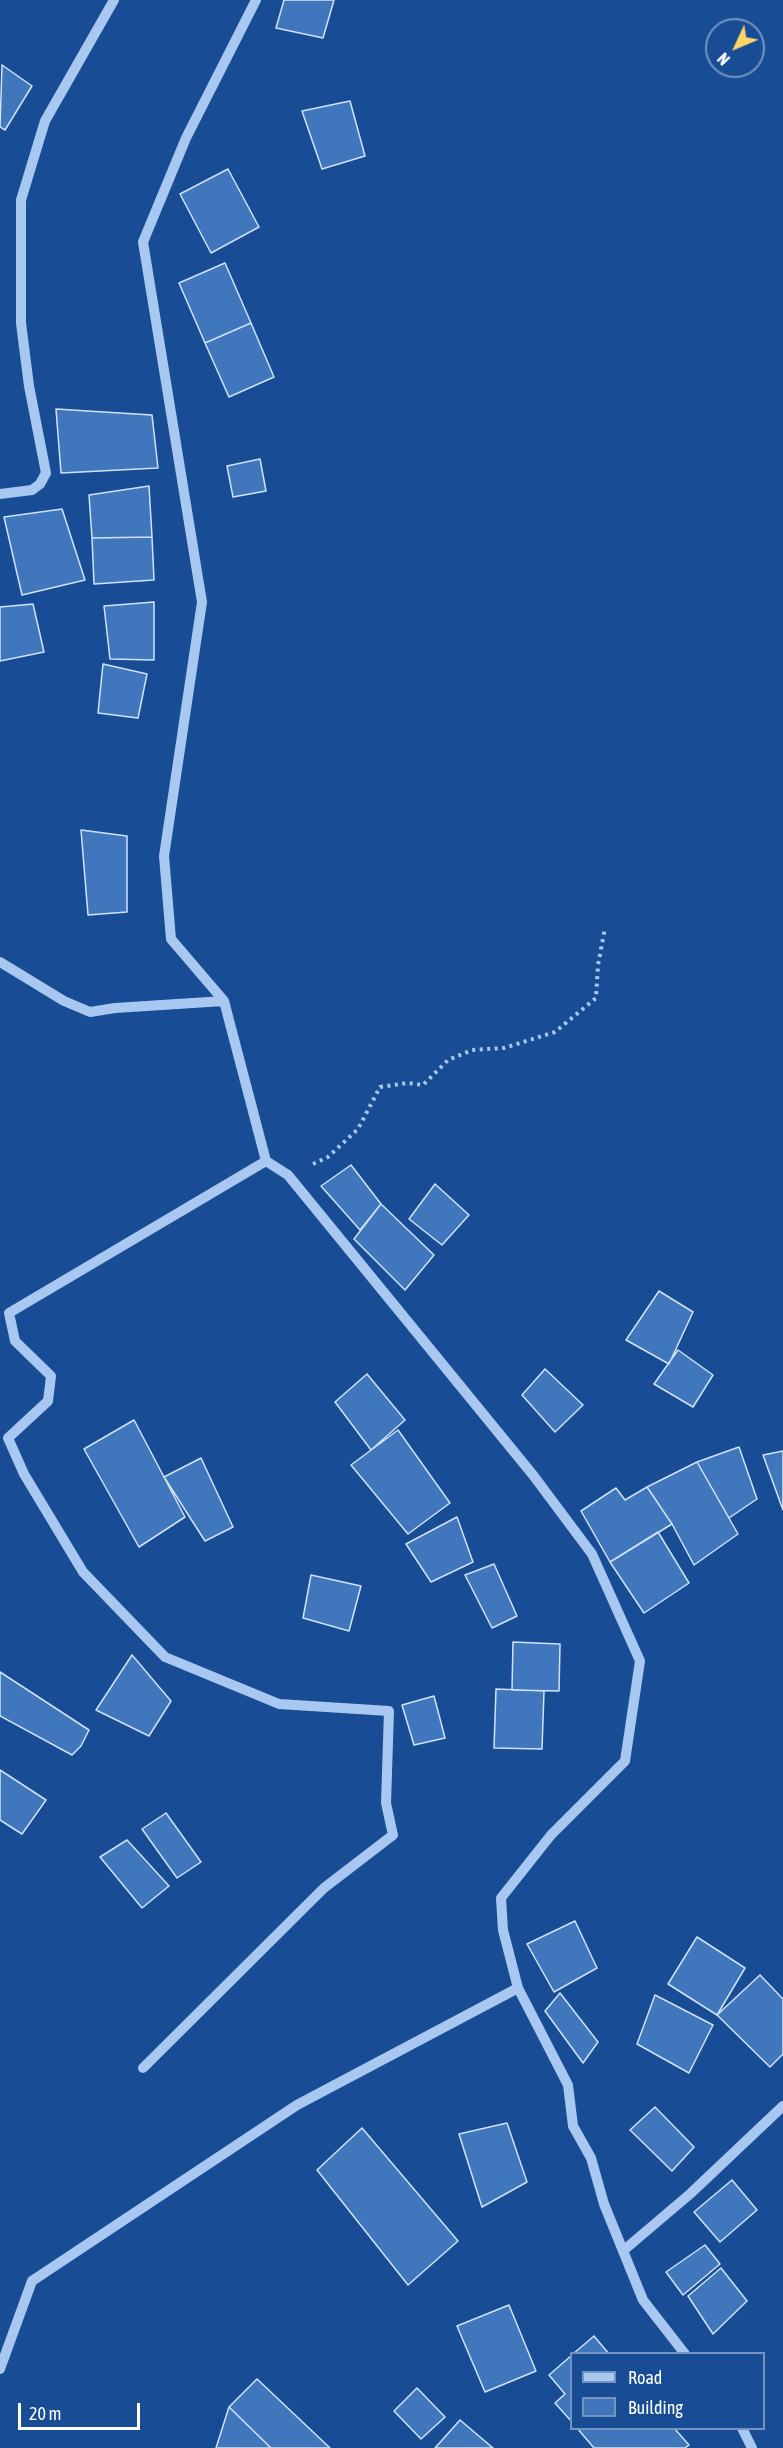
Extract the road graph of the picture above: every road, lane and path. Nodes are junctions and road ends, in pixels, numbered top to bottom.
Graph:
1 (114, 0) edge
2 (256, 0) edge
3 (0, 494) edge
4 (605, 928) dead end
5 (0, 962) edge
6 (224, 1001) junction
7 (266, 1161) junction
8 (288, 1176) junction
9 (518, 1988) junction
10 (143, 2068) dead end
11 (783, 2106) edge
12 (624, 2250) junction
13 (683, 2352) edge
14 (0, 2369) edge
15 (743, 2430) edge
16 (752, 2448) edge

1 - 3 street
2 - 6 street
4 - 8 path
5 - 6 street
6 - 7 street
7 - 8 street
7 - 10 street
8 - 9 street
9 - 12 street
9 - 14 street
11 - 12 street
12 - 13 street
15 - 16 street

